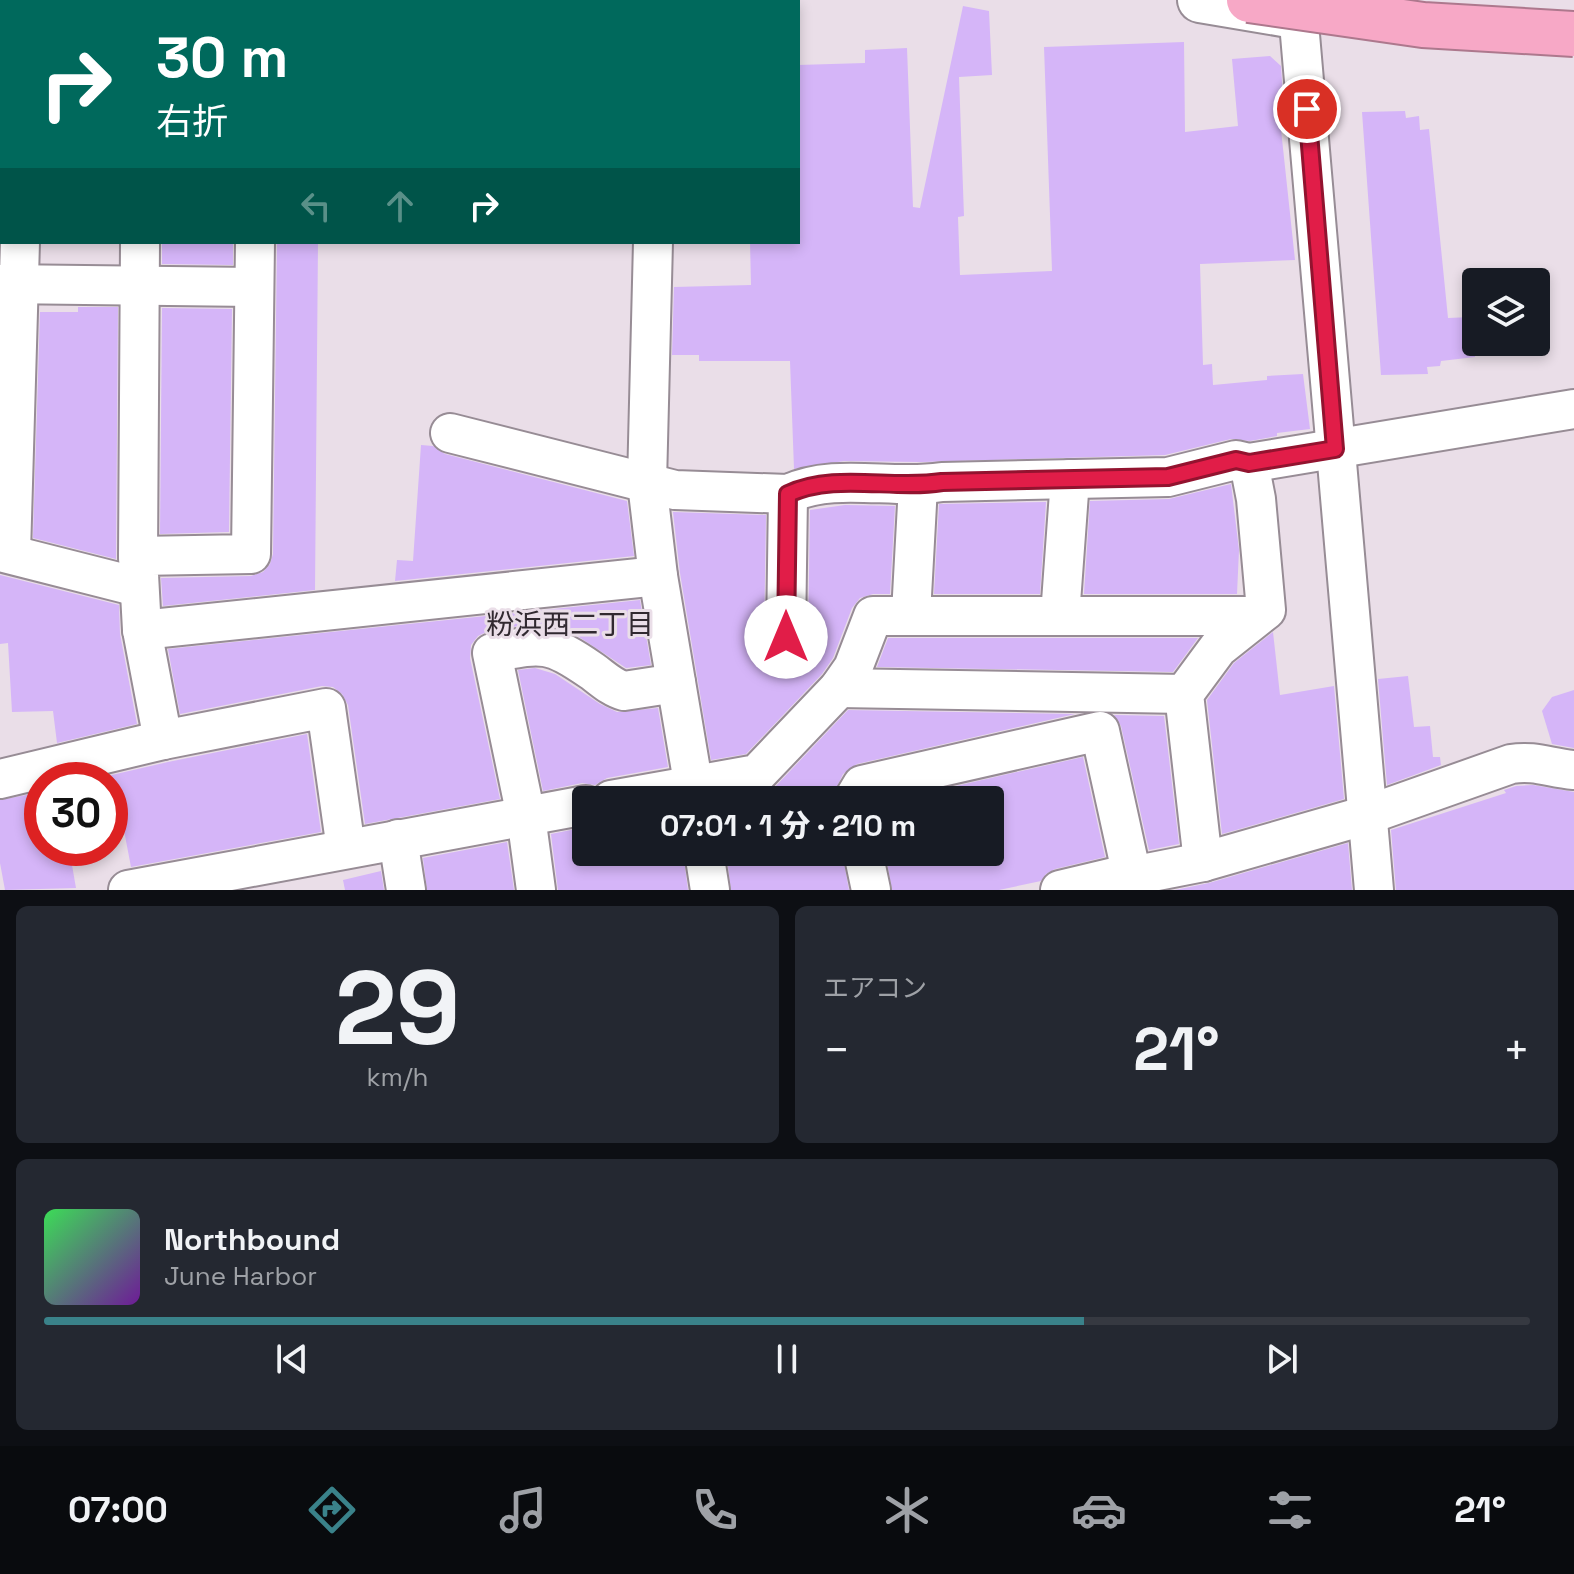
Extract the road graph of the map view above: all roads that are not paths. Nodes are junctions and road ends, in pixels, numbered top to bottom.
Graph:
1 (1200, 0) edge
2 (1249, 0) edge
3 (1298, 8) edge
4 (1574, 34) edge
5 (1574, 44) edge
6 (20, 244) edge
7 (140, 244) edge
8 (255, 244) edge
9 (653, 244) edge
10 (10, 284) edge
11 (139, 286) junction
12 (254, 287) junction
13 (1574, 409) edge
14 (450, 433) dead end
15 (1335, 449) junction
16 (1249, 463) junction
17 (1070, 479) junction
18 (647, 483) junction
19 (918, 486) junction
20 (788, 494) junction
21 (6, 552) edge
22 (138, 572) junction
23 (658, 576) junction
24 (911, 614) junction
25 (1060, 616) junction
26 (1256, 616) junction
27 (142, 630) junction
28 (786, 637) dead end
29 (676, 683) junction
30 (839, 688) junction
31 (1184, 694) junction
32 (163, 740) junction
33 (1574, 770) edge
34 (0, 779) edge
35 (694, 786) edge
36 (716, 786) edge
37 (861, 786) edge
38 (572, 808) edge
39 (1367, 815) junction
40 (526, 816) junction
41 (398, 839) junction
42 (346, 849) junction
43 (1203, 862) junction
44 (706, 866) edge
45 (866, 866) edge
46 (235, 880) edge
47 (1127, 880) edge
48 (128, 890) edge
49 (406, 890) edge
50 (536, 890) edge
51 (710, 890) edge
52 (871, 890) edge
53 (1060, 890) edge
54 (1374, 890) edge

1 - 3 street
2 - 4 highway, bridge
3 - 5 street
3 - 15 street
6 - 10 street
7 - 11 street
8 - 12 street
9 - 18 street
10 - 11 street
10 - 21 street
11 - 12 street
11 - 22 street
12 - 22 street
13 - 15 street
14 - 18 street
15 - 16 street
15 - 39 street
16 - 17 street
16 - 26 street
17 - 19 street
17 - 25 street
18 - 20 street
18 - 23 street
19 - 20 street
19 - 24 street
20 - 28 street
21 - 22 street
22 - 27 street
23 - 27 street
23 - 29 street
24 - 25 street
24 - 30 street
25 - 26 street
26 - 31 street
27 - 32 street
29 - 35 street
29 - 40 street
30 - 31 street
30 - 36 street
31 - 43 street
32 - 34 street
32 - 42 street
33 - 39 street
37 - 47 street
38 - 40 street
39 - 43 street
39 - 54 street
40 - 41 street
40 - 50 street
41 - 42 street
41 - 49 street
42 - 46 street
43 - 47 street
44 - 51 street
45 - 52 street
46 - 48 street
47 - 53 street

